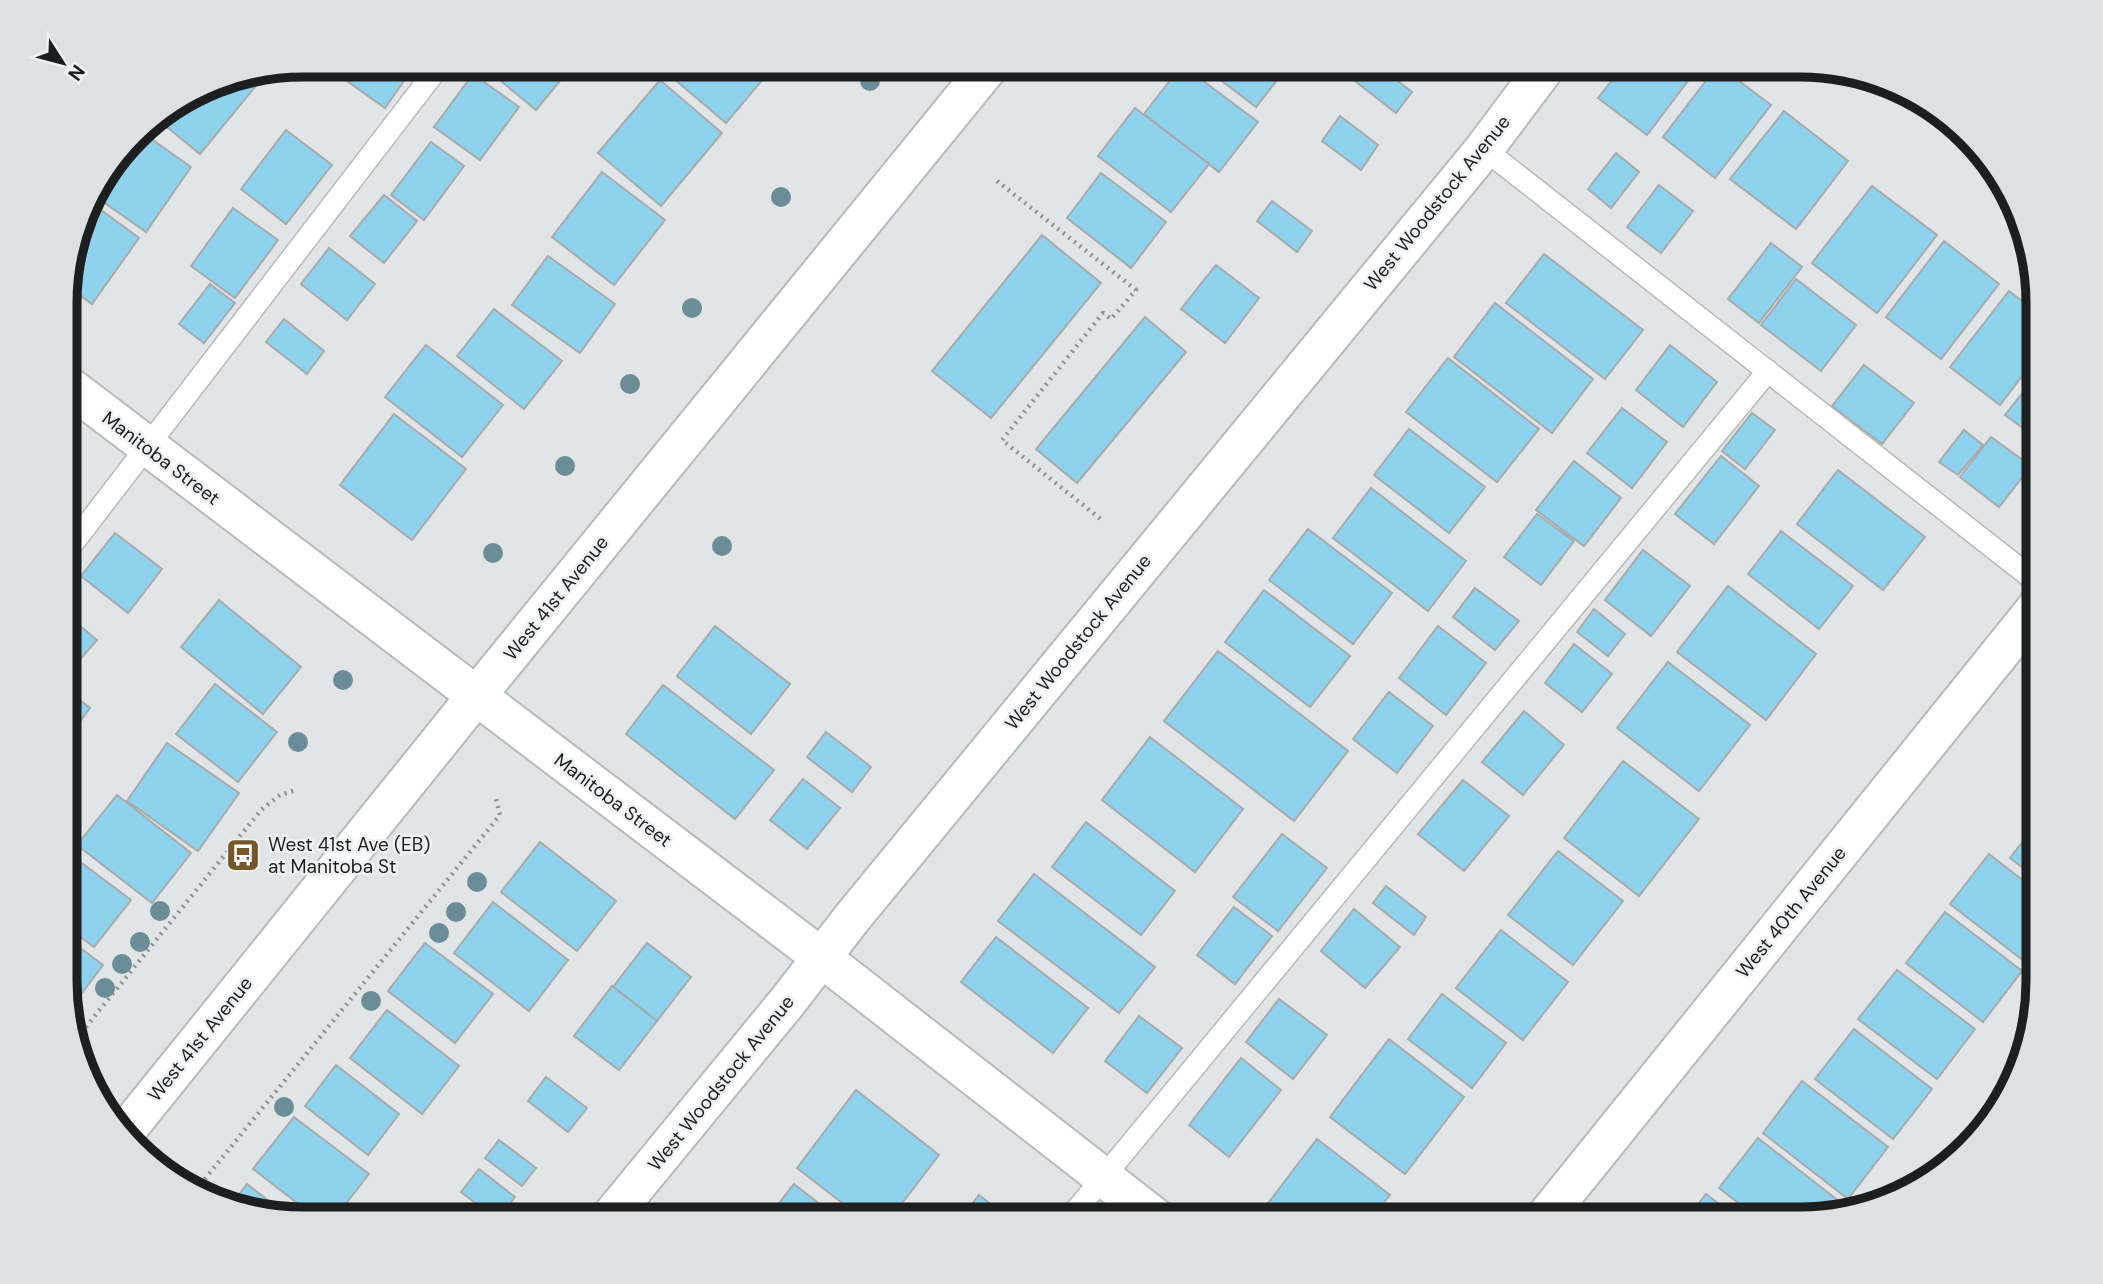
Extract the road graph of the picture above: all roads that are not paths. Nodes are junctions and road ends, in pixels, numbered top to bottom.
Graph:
1 (431, 77) edge
2 (980, 77) edge
3 (1538, 77) edge
4 (1483, 149) junction
5 (1768, 371) junction
6 (77, 393) edge
7 (146, 448) junction
8 (77, 538) edge
9 (2026, 574) edge
10 (2026, 621) edge
11 (477, 695) junction
12 (822, 958) junction
13 (130, 1126) edge
14 (1102, 1178) junction
15 (619, 1207) edge
16 (1079, 1207) edge
17 (1141, 1207) edge
18 (1554, 1207) edge

1 - 7 lane
2 - 11 street, West 41st Avenue
3 - 4 street, West Woodstock Avenue
4 - 5 lane
4 - 12 street, West Woodstock Avenue
5 - 9 lane
5 - 14 lane
6 - 7 street, Manitoba Street
7 - 8 lane
7 - 11 street, Manitoba Street
10 - 18 street, West 40th Avenue
11 - 12 street, Manitoba Street
11 - 13 street, West 41st Avenue
12 - 14 street, Manitoba Street
12 - 15 street, West Woodstock Avenue
14 - 16 lane
14 - 17 street, Manitoba Street

